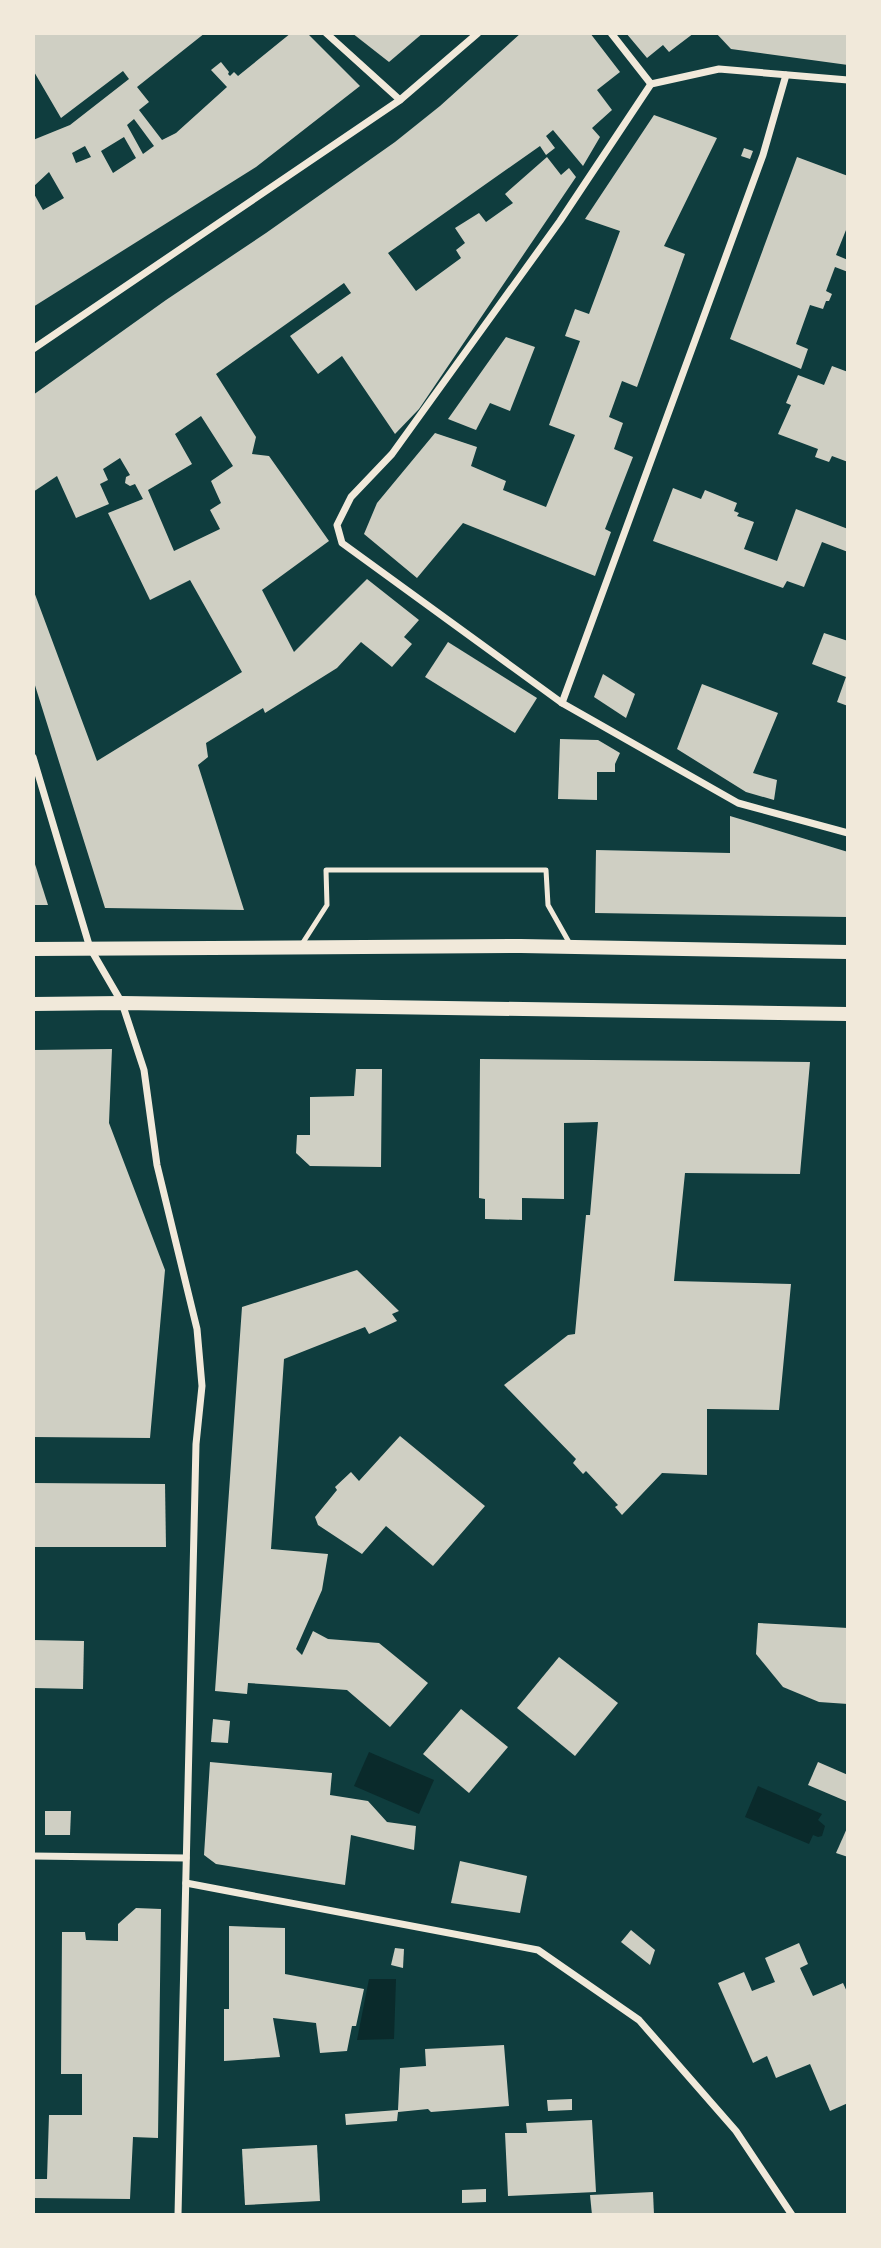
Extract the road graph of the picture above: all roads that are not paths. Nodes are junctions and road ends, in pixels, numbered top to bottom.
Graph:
1 (326, 33) edge
2 (478, 33) edge
3 (611, 33) edge
4 (786, 75) junction
5 (848, 80) edge
6 (651, 84) junction
7 (400, 100) junction
8 (33, 349) edge
9 (562, 703) junction
10 (33, 757) edge
11 (848, 833) edge
12 (299, 947) junction
13 (571, 947) junction
14 (90, 948) junction
15 (33, 949) edge
16 (848, 952) edge
17 (122, 1003) junction
18 (33, 1004) edge
19 (848, 1014) edge
20 (33, 1856) edge
21 (186, 1858) junction
22 (186, 1883) junction
23 (178, 2215) edge
24 (792, 2215) edge

1 - 7 street
2 - 7 street
3 - 6 street
4 - 5 street
4 - 6 street
4 - 9 street
6 - 9 street
7 - 8 street
9 - 11 street
10 - 14 street
12 - 13 main road
12 - 13 lane
12 - 14 main road
13 - 16 main road
14 - 15 main road
14 - 17 street
17 - 18 main road
17 - 19 main road
17 - 21 street
20 - 21 street
21 - 22 street
22 - 23 street
22 - 24 street

